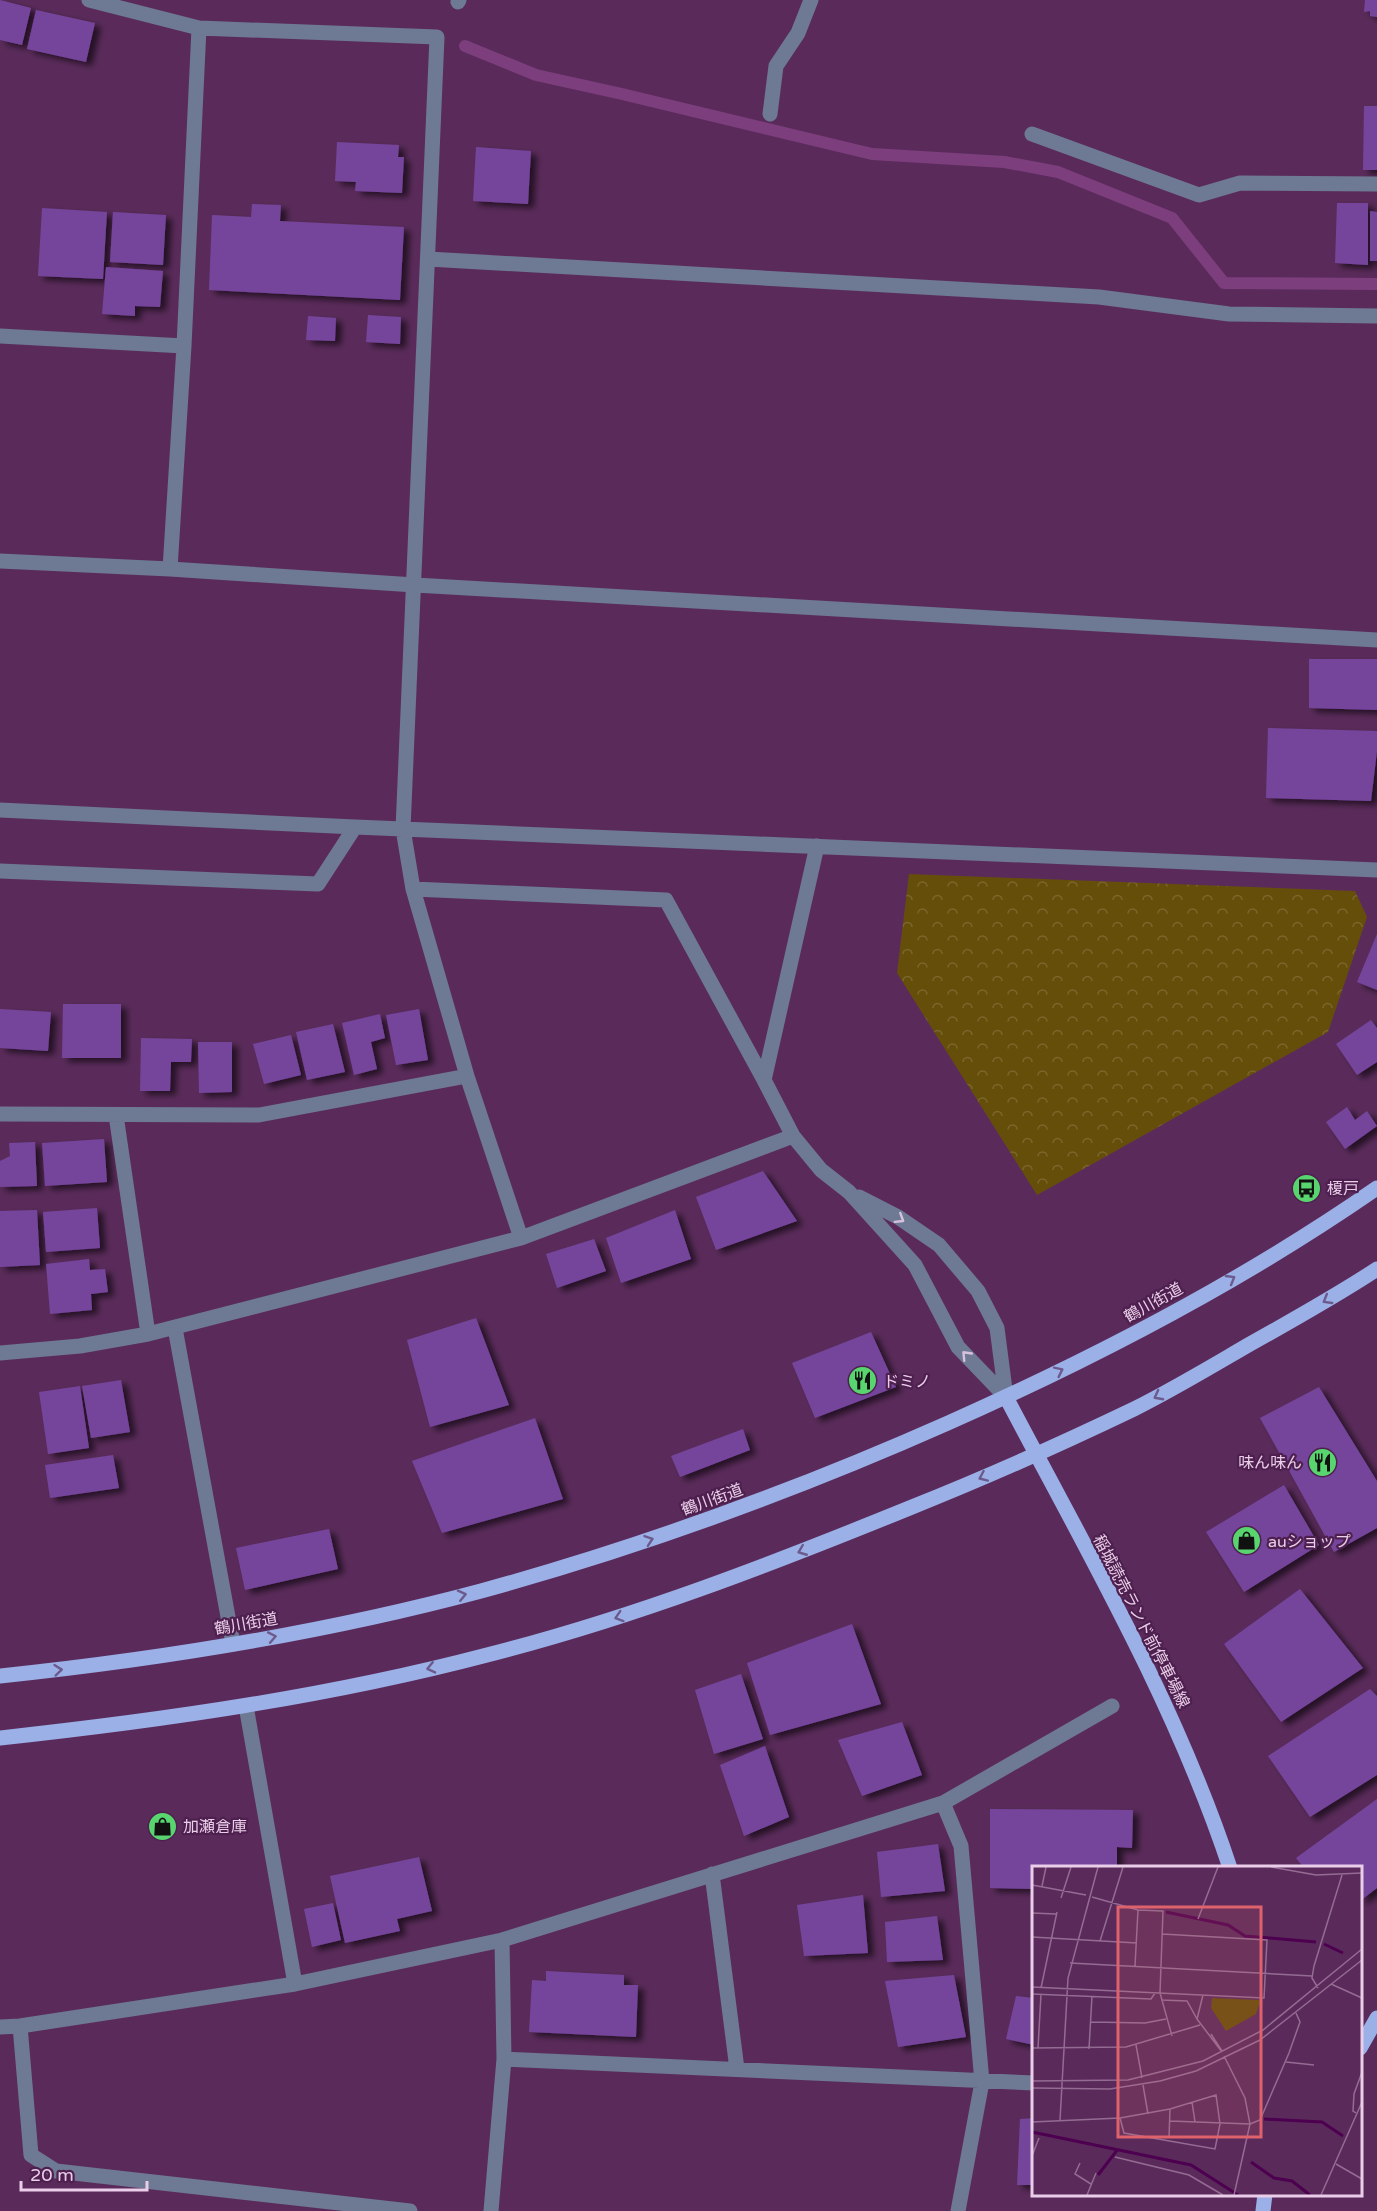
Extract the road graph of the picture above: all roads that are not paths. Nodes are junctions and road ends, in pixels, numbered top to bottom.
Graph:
1 (89, 0) edge
2 (811, 0) edge
3 (200, 28) junction
4 (770, 114) dead end
5 (1032, 134) dead end
6 (1377, 184) edge
7 (428, 259) junction
8 (1377, 316) edge
9 (0, 336) edge
10 (184, 346) junction
11 (0, 561) edge
12 (170, 569) junction
13 (415, 585) junction
14 (1377, 639) edge
15 (0, 810) edge
16 (355, 827) junction
17 (403, 829) junction
18 (817, 846) junction
19 (1377, 870) edge
20 (0, 871) edge
21 (413, 889) junction
22 (467, 1076) junction
23 (764, 1080) junction
24 (0, 1114) edge
25 (116, 1115) junction
26 (793, 1136) junction
27 (1377, 1188) edge
28 (849, 1192) junction
29 (521, 1238) junction
30 (1377, 1269) edge
31 (175, 1328) junction
32 (148, 1334) junction
33 (0, 1353) edge
34 (1006, 1397) junction
35 (1036, 1454) junction
36 (233, 1644) junction
37 (0, 1676) edge
38 (246, 1706) junction
39 (1112, 1706) dead end
40 (0, 1738) edge
41 (943, 1803) junction
42 (1229, 1866) edge
43 (712, 1874) junction
44 (502, 1940) junction
45 (295, 1984) junction
46 (1377, 2018) edge
47 (20, 2026) junction
48 (0, 2027) edge
49 (1362, 2044) edge
50 (504, 2059) junction
51 (738, 2069) junction
52 (982, 2082) junction
53 (1032, 2083) edge
54 (1265, 2196) edge
55 (410, 2211) edge
56 (491, 2211) edge
57 (958, 2211) edge
58 (1263, 2211) edge

1 - 3 street
2 - 4 street
3 - 7 street
3 - 10 street
5 - 6 street
7 - 8 street
7 - 13 street
9 - 10 street
10 - 12 street
11 - 12 street
12 - 13 street
13 - 14 street
13 - 17 street
15 - 16 street
16 - 17 street
16 - 20 street
17 - 18 street
17 - 21 street
18 - 19 street
18 - 23 street
21 - 22 street
21 - 23 street
22 - 25 street
22 - 29 street
23 - 26 street
24 - 25 street
25 - 32 street
26 - 28 street
26 - 29 street
34 -> 27 main road, 鶴川街道
34 -> 28 street
28 -> 34 street
29 - 31 street
30 -> 35 main road
31 - 32 street
31 - 36 street
32 - 33 street
34 - 35 main road, 稲城読売ランド前停車場線
36 -> 34 main road, 鶴川街道
35 -> 38 main road
35 - 42 main road, 稲城読売ランド前停車場線
37 -> 36 main road, 鶴川街道
38 - 40 main road
38 - 45 street
39 - 41 street
41 - 43 street
41 - 52 street
43 - 44 street
43 - 51 street
44 - 45 street
44 - 50 street
45 - 47 street
46 - 49 main road
47 - 48 street
47 - 55 street
50 - 51 street
50 - 56 street
51 - 52 street
52 - 53 street
52 - 57 street
54 - 58 main road

